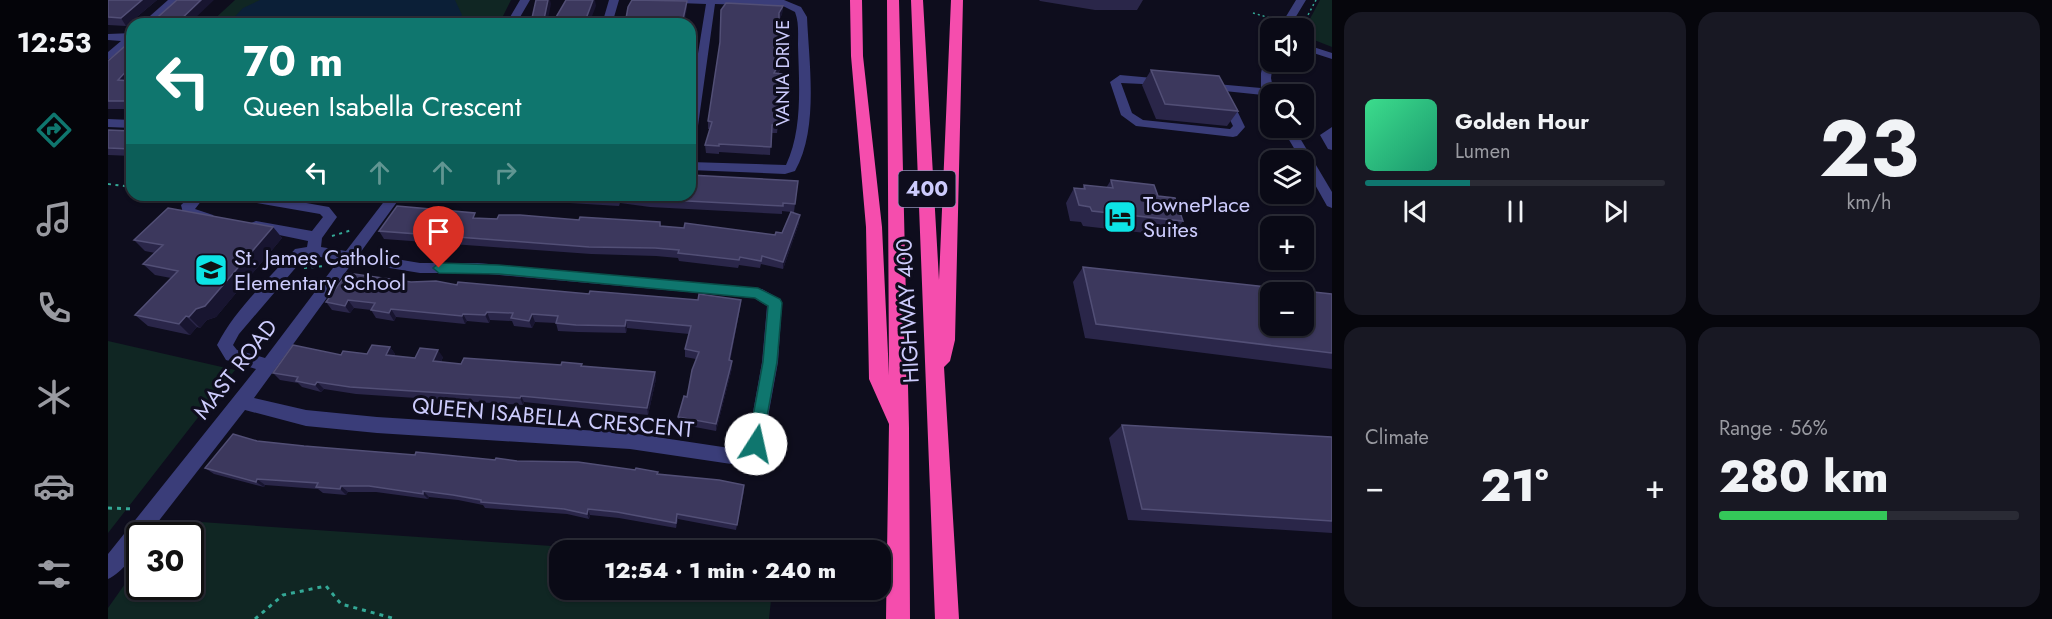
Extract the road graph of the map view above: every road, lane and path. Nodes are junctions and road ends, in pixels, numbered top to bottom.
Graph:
1 (174, 0) edge
2 (525, 0) edge
3 (614, 0) edge
4 (679, 0) edge
5 (856, 0) edge
6 (893, 0) edge
7 (917, 0) edge
8 (957, 0) edge
9 (1301, 0) edge
10 (1316, 0) edge
11 (711, 1) edge
12 (1253, 13) dead end
13 (153, 18) edge
14 (514, 18) edge
15 (609, 18) edge
16 (1266, 18) edge
17 (1291, 18) edge
18 (1306, 18) edge
19 (108, 37) edge
20 (126, 37) edge
21 (126, 41) edge
22 (1314, 50) edge
23 (1332, 56) edge
24 (108, 57) edge
25 (1176, 83) edge
26 (1198, 85) edge
27 (1220, 87) junction
28 (1260, 94) edge
29 (696, 100) edge
30 (108, 123) edge
31 (126, 124) edge
32 (1332, 131) edge
33 (1294, 138) edge
34 (1332, 147) edge
35 (696, 166) edge
36 (108, 184) edge
37 (126, 186) edge
38 (193, 201) edge
39 (270, 201) edge
40 (392, 201) edge
41 (1332, 203) edge
42 (377, 222) junction
43 (315, 243) junction
44 (349, 260) junction
45 (286, 270) junction
46 (269, 366) junction
47 (936, 377) junction
48 (241, 402) junction
49 (899, 428) junction
50 (108, 508) edge
51 (156, 509) junction
52 (108, 569) edge
53 (255, 619) edge
54 (396, 619) edge
55 (898, 619) edge
56 (947, 619) edge

1 - 13 street
2 - 14 street
3 - 15 street
4 - 11 street
5 - 49 highway
6 - 49 highway, HIGHWAY 400 / 400
7 - 47 highway, HIGHWAY 400 / 400
8 - 47 highway
9 - 17 street
10 - 18 path
11 - 29 street
11 - 35 street, VANIA DRIVE
12 - 16 path
19 - 20 street
21 - 24 street
22 - 23 street
25 - 27 street
26 - 27 street
27 - 28 street
30 - 31 street
32 - 34 street
33 - 41 street
36 - 37 path
38 - 43 street
39 - 43 street
40 - 42 street, MAST ROAD
42 - 43 path
42 - 44 street, MAST ROAD
43 - 44 street
43 - 45 street
44 - 45 path
44 - 46 street, MAST ROAD
44 - 48 street, QUEEN ISABELLA CRESCENT
45 - 46 street
46 - 48 street, MAST ROAD
47 - 56 highway, HIGHWAY 400 / 400
48 - 51 street, MAST ROAD
49 - 55 highway, HIGHWAY 400 / 400
50 - 51 path
51 - 52 street, MAST ROAD
53 - 54 path

